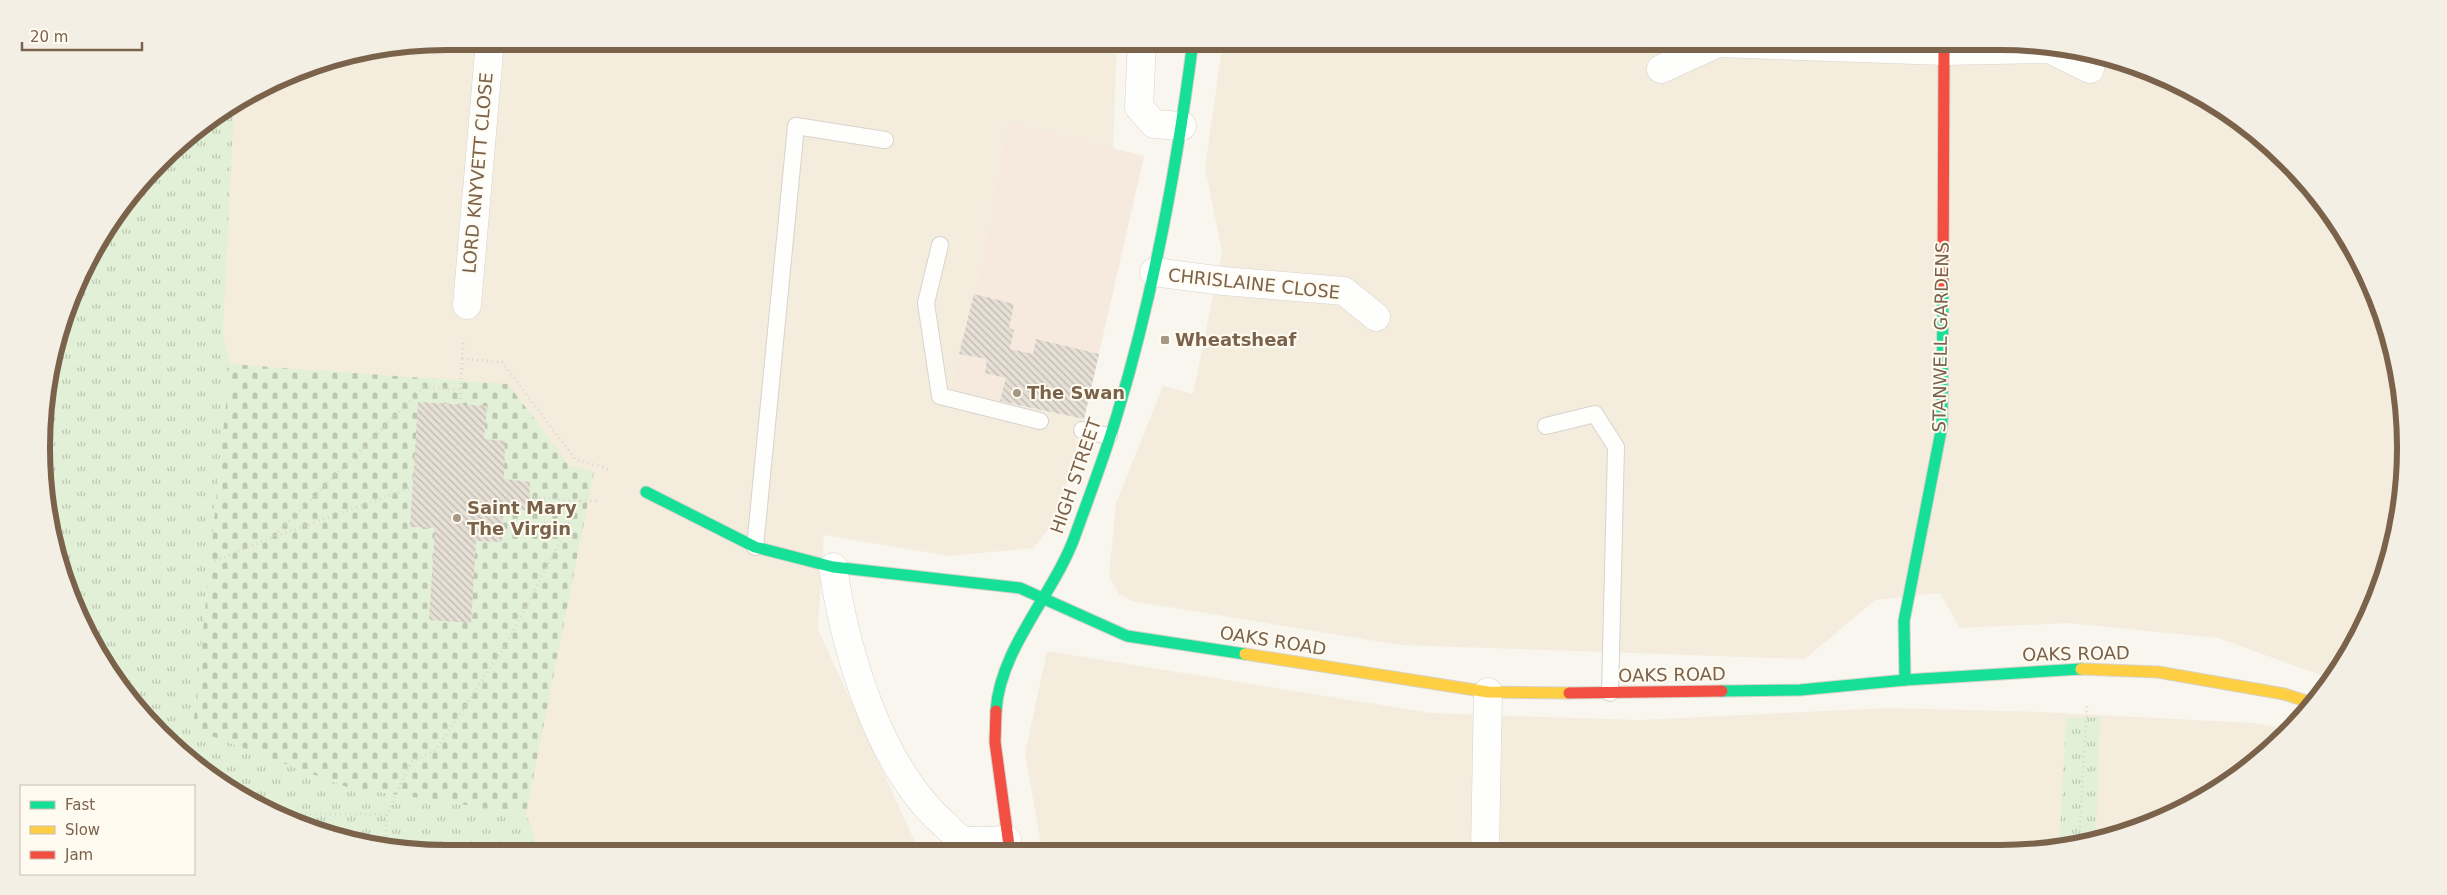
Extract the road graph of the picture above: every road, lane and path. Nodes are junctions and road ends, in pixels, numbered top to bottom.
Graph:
1 (489, 50) edge
2 (1142, 50) edge
3 (1192, 50) edge
4 (1703, 50) edge
5 (1916, 50) edge
6 (1996, 50) edge
7 (1944, 51) junction
8 (2061, 55) edge
9 (1661, 69) dead end
10 (2090, 69) dead end
11 (1182, 126) junction
12 (885, 140) dead end
13 (940, 245) dead end
14 (1154, 272) junction
15 (467, 305) dead end
16 (1376, 318) dead end
17 (460, 390) junction
18 (460, 404) dead end
19 (1040, 421) dead end
20 (1546, 426) dead end
21 (1082, 430) dead end
22 (1109, 436) junction
23 (609, 469) dead end
24 (413, 487) dead end
25 (646, 492) dead end
26 (529, 497) dead end
27 (600, 501) dead end
28 (581, 502) junction
29 (273, 537) junction
30 (755, 547) junction
31 (215, 561) dead end
32 (833, 567) junction
33 (1044, 598) junction
34 (2090, 670) junction
35 (1905, 680) junction
36 (1488, 692) junction
37 (1610, 693) junction
38 (2305, 701) edge
39 (293, 814) edge
40 (386, 814) junction
41 (2079, 836) edge
42 (385, 840) edge
43 (1001, 845) edge
44 (1008, 845) edge
45 (1485, 845) edge

1 - 15 street, LORD KNYVETT CLOSE
2 - 11 street
3 - 11 street, HIGH STREET
4 - 9 street
5 - 7 street
6 - 7 street
7 - 35 street, STANWELL GARDENS
8 - 10 street
11 - 14 street, HIGH STREET
12 - 30 lane
13 - 19 lane
14 - 16 street, CHRISLAINE CLOSE
14 - 22 street, HIGH STREET
17 - 18 path
17 - 23 path
17 - 29 path
20 - 37 lane
21 - 22 lane
22 - 33 street, HIGH STREET
24 - 29 path
25 - 30 street, OAKS ROAD
26 - 28 path
27 - 28 path
28 - 40 path
29 - 31 path
30 - 32 street, OAKS ROAD
32 - 33 street, OAKS ROAD
32 - 43 street
33 - 36 street, OAKS ROAD
33 - 44 street, HIGH STREET
34 - 35 street, OAKS ROAD
34 - 38 street, OAKS ROAD
34 - 41 path
35 - 37 street, OAKS ROAD
36 - 37 street, OAKS ROAD
36 - 45 street
39 - 40 path
40 - 42 path

